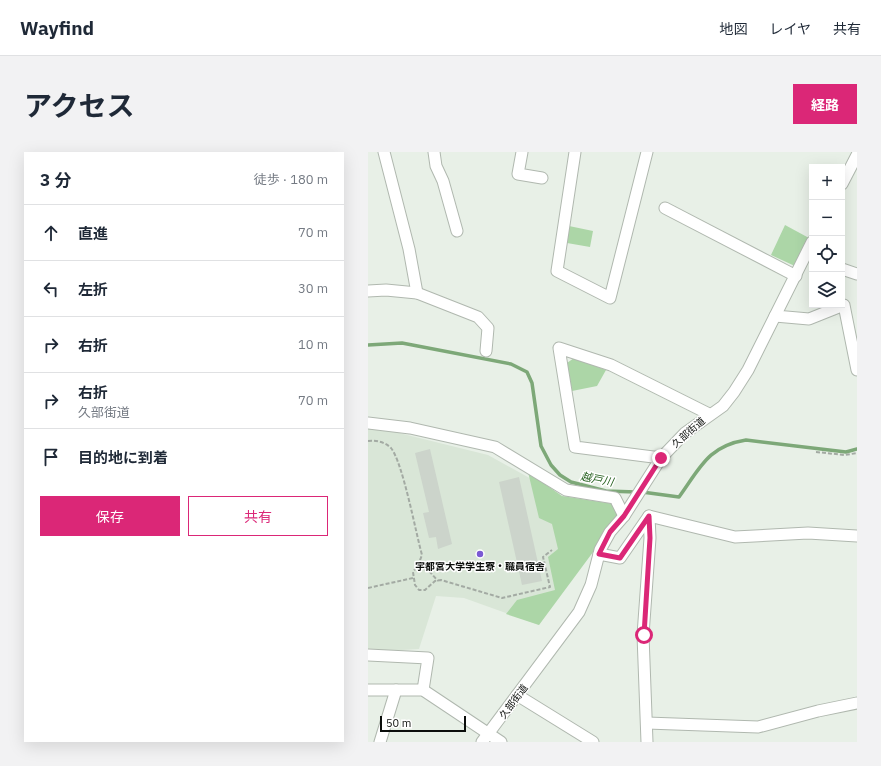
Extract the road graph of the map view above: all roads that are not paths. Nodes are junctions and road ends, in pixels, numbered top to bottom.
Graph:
1 (384, 152) edge
2 (434, 152) edge
3 (522, 152) edge
4 (575, 152) edge
5 (647, 152) edge
6 (857, 155) edge
7 (542, 178) dead end
8 (845, 178) edge
9 (665, 208) dead end
10 (457, 231) dead end
11 (808, 257) edge
12 (845, 270) edge
13 (857, 274) edge
14 (796, 276) junction
15 (368, 291) edge
16 (417, 293) junction
17 (775, 316) junction
18 (486, 351) dead end
19 (857, 370) edge
20 (708, 414) junction
21 (368, 423) edge
22 (661, 458) junction
23 (624, 516) junction
24 (649, 516) junction
25 (857, 536) edge
26 (599, 554) junction
27 (368, 655) edge
28 (368, 690) edge
29 (396, 690) junction
30 (423, 690) junction
31 (517, 696) junction
32 (857, 703) edge
33 (647, 723) junction
34 (485, 738) edge
35 (380, 742) edge
36 (501, 742) edge
37 (593, 742) edge
38 (647, 742) edge

1 - 16 street
2 - 10 street
3 - 7 street
4 - 5 street
6 - 8 street
9 - 14 street
11 - 14 street, 久部街道
12 - 13 street
14 - 17 street, 久部街道
15 - 16 street
16 - 18 street
17 - 19 street
17 - 20 street, 久部街道
20 - 22 street, 久部街道
20 - 22 street
21 - 23 street
22 - 23 street, 久部街道
23 - 26 street, 久部街道
24 - 25 street
24 - 26 street
24 - 33 street
26 - 31 street, 久部街道
27 - 30 street
28 - 29 street
29 - 30 street
29 - 35 street
30 - 34 street
31 - 34 street, 久部街道
31 - 37 street
32 - 33 street
33 - 38 street
34 - 36 street

